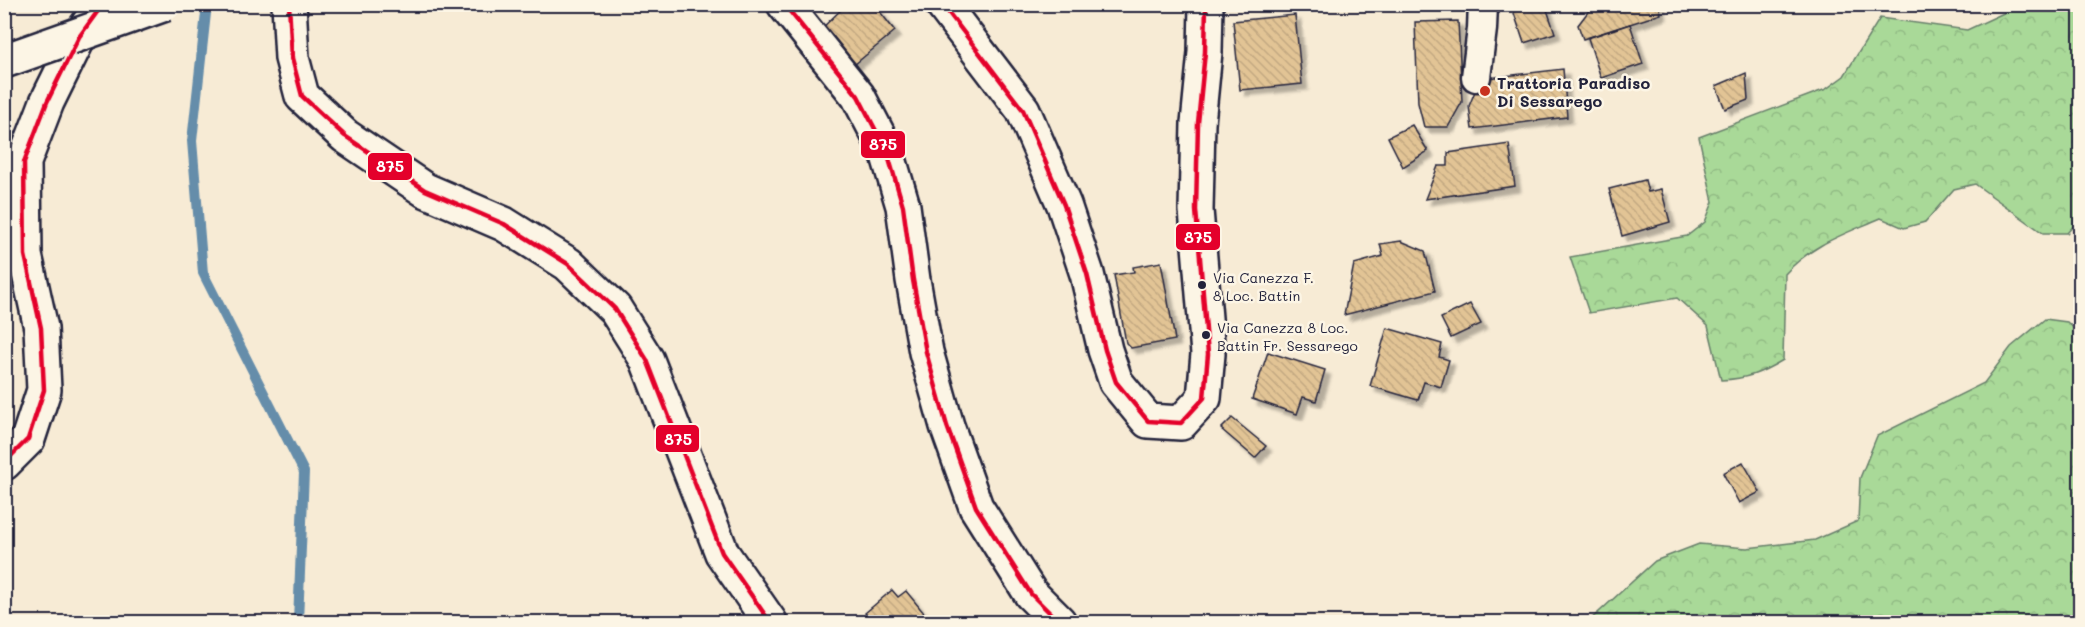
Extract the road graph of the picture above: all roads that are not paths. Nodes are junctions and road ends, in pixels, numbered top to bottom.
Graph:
1 (103, 4) edge
2 (165, 4) edge
3 (289, 4) edge
4 (784, 4) edge
5 (942, 4) edge
6 (1206, 4) edge
7 (1483, 4) edge
8 (4, 61) edge
9 (1476, 77) dead end
10 (4, 463) edge
11 (770, 622) edge
12 (1059, 622) edge

1 - 10 main road
2 - 8 main road, bridge
3 - 11 main road
4 - 12 main road
5 - 6 main road
7 - 9 street

